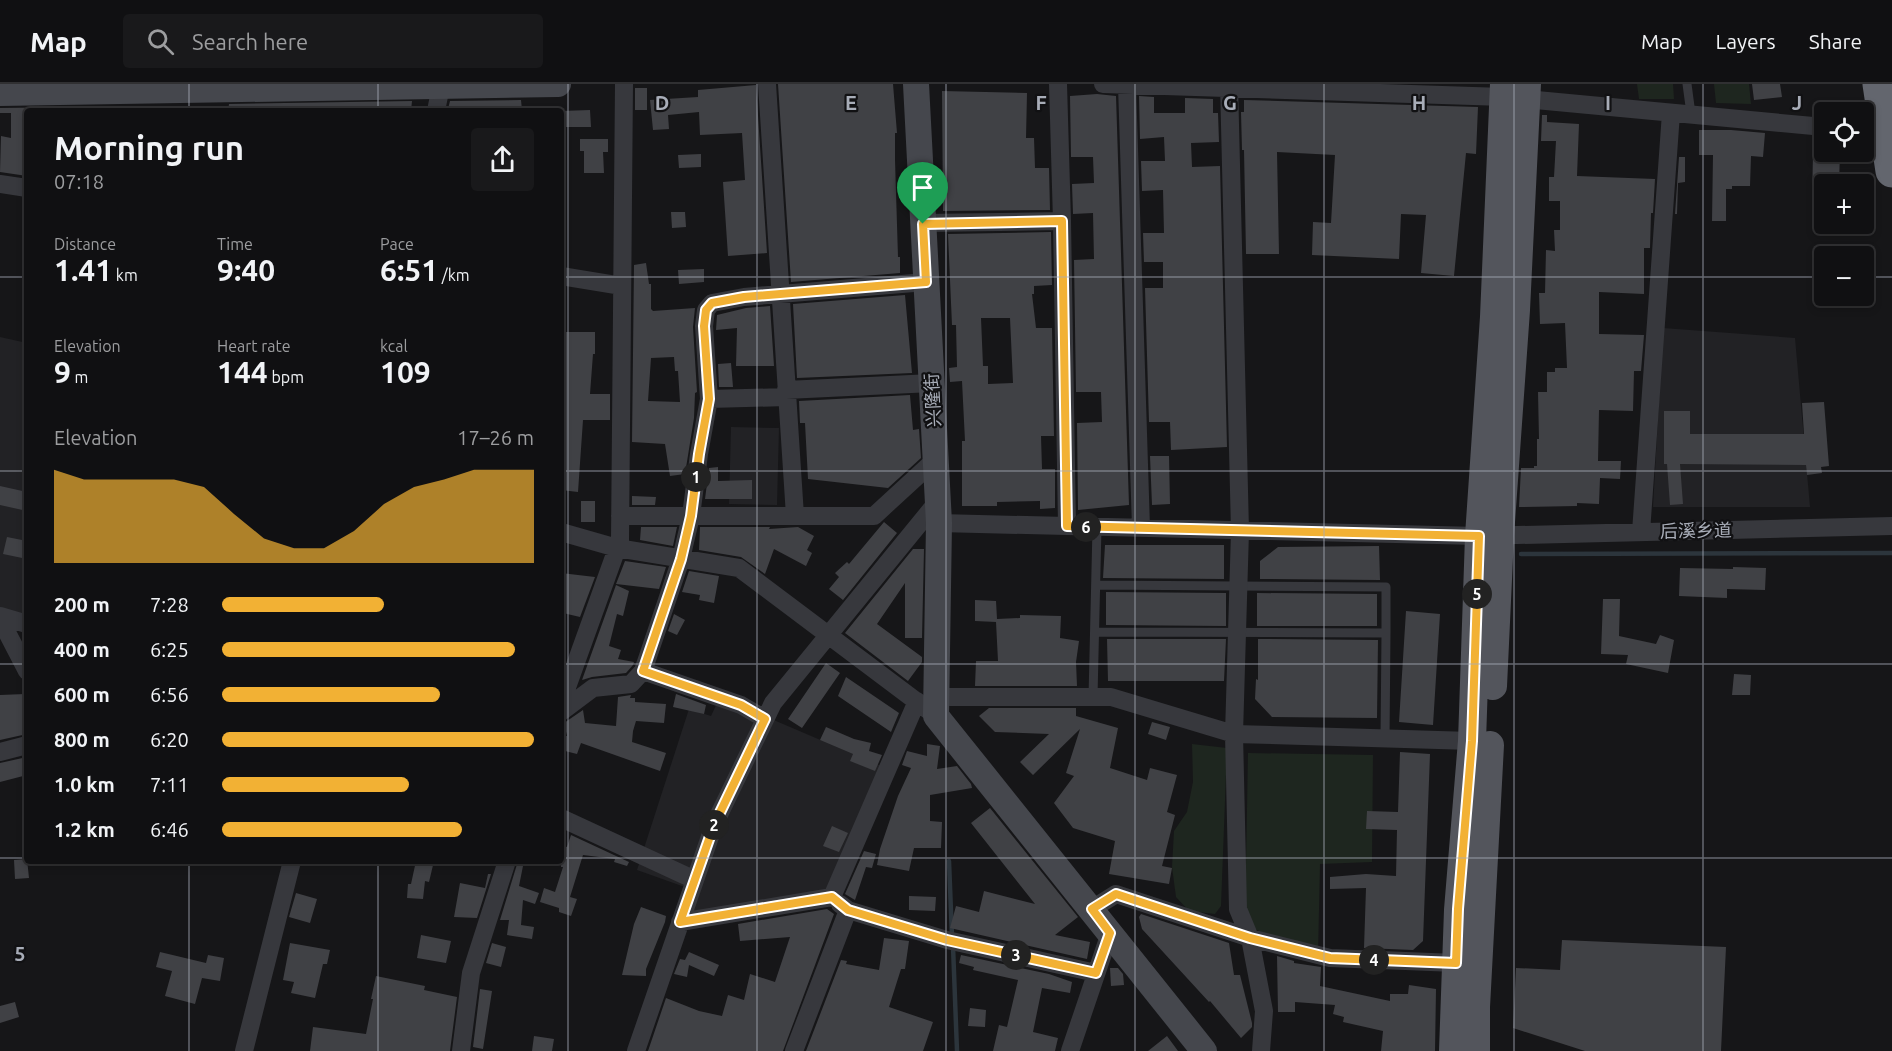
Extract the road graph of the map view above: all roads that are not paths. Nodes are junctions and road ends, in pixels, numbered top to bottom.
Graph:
1 (558, 84) edge
2 (624, 84) edge
3 (767, 84) edge
4 (916, 84) edge
5 (1058, 84) edge
6 (1103, 84) edge
7 (1687, 84) edge
8 (1880, 84) edge
9 (1127, 85) edge
10 (441, 86) junction
11 (1229, 86) edge
12 (234, 87) edge
13 (53, 88) edge
14 (1516, 91) edge
15 (0, 93) edge
16 (437, 108) edge
17 (1671, 113) junction
18 (1691, 114) junction
19 (1814, 126) edge
20 (1892, 171) edge
21 (0, 184) edge
22 (24, 188) edge
23 (1062, 221) junction
24 (923, 224) junction
25 (564, 276) edge
26 (926, 282) junction
27 (622, 286) junction
28 (780, 294) junction
29 (932, 383) junction
30 (787, 393) junction
31 (709, 399) junction
32 (936, 459) junction
33 (938, 512) junction
34 (620, 516) junction
35 (691, 516) junction
36 (795, 516) junction
37 (1067, 526) junction
38 (1892, 526) edge
39 (1097, 527) junction
40 (1141, 528) junction
41 (1240, 531) junction
42 (1641, 532) junction
43 (564, 533) edge
44 (1490, 536) junction
45 (617, 548) junction
46 (681, 559) junction
47 (1096, 585) junction
48 (1238, 587) junction
49 (0, 618) edge
50 (24, 623) edge
51 (1095, 632) junction
52 (1237, 632) junction
53 (1386, 633) junction
54 (828, 635) junction
55 (24, 664) edge
56 (643, 671) junction
57 (564, 696) edge
58 (1093, 697) junction
59 (930, 704) junction
60 (564, 710) edge
61 (765, 719) junction
62 (1234, 734) junction
63 (1385, 739) junction
64 (1472, 741) junction
65 (24, 746) edge
66 (0, 752) edge
67 (564, 819) edge
68 (291, 864) edge
69 (506, 864) edge
70 (695, 880) junction
71 (832, 897) junction
72 (1092, 909) junction
73 (848, 910) junction
74 (680, 922) junction
75 (1110, 933) junction
76 (1250, 938) junction
77 (1456, 963) junction
78 (1096, 973) junction
79 (244, 1051) edge
80 (461, 1051) edge
81 (636, 1051) edge
82 (794, 1051) edge
83 (1070, 1051) edge
84 (1204, 1051) edge
85 (1261, 1051) edge
86 (1453, 1051) edge
87 (1476, 1051) edge

1 - 10 street
2 - 27 street
3 - 28 street
4 - 24 street, 兴隆街
5 - 23 street
6 - 9 street
7 - 18 lane
8 - 20 highway
9 - 11 street
9 - 40 street
10 - 12 street
10 - 16 street
11 - 14 street
11 - 41 street
12 - 13 street
13 - 15 street
14 - 17 street
14 - 44 main road
17 - 18 street
17 - 42 street
18 - 19 street
21 - 22 street
23 - 24 street
23 - 37 street
24 - 26 street, 兴隆街
25 - 27 street
26 - 28 street
26 - 29 street, 兴隆街
27 - 34 street
28 - 30 street
28 - 31 street
29 - 30 street
29 - 32 street, 兴隆街
30 - 31 street
30 - 36 street
31 - 35 street
32 - 33 street, 兴隆街
32 - 36 street
33 - 37 street, 后溪乡道
33 - 54 street
33 - 59 street, 兴隆街
34 - 35 street
34 - 45 street
35 - 36 street
35 - 46 street
37 - 39 street, 后溪乡道
38 - 42 street, 后溪乡道
39 - 40 street, 后溪乡道
39 - 47 lane
40 - 41 street, 后溪乡道
41 - 44 street, 后溪乡道
41 - 48 street
42 - 44 street, 后溪乡道
43 - 45 street
44 - 64 main road
44 - 87 main road
45 - 46 street
45 - 57 street
46 - 54 street
46 - 56 street
47 - 48 lane
47 - 51 lane
48 - 52 street
48 - 53 lane
49 - 50 street
49 - 55 street
51 - 52 lane
51 - 58 lane
52 - 53 lane
52 - 62 street
53 - 63 lane
54 - 59 street
54 - 61 street
56 - 60 street
56 - 61 street
58 - 59 street
58 - 62 street
59 - 71 street
59 - 72 street
61 - 70 street
62 - 63 street
62 - 76 street
63 - 64 street
64 - 77 main road
65 - 66 street
67 - 70 street
68 - 79 street
69 - 80 street
70 - 74 street
71 - 73 street
71 - 74 street
72 - 75 street
72 - 76 street
73 - 78 street
73 - 82 street
74 - 81 street
75 - 78 street
75 - 84 street
76 - 77 street
76 - 85 street
77 - 86 main road
78 - 83 street

